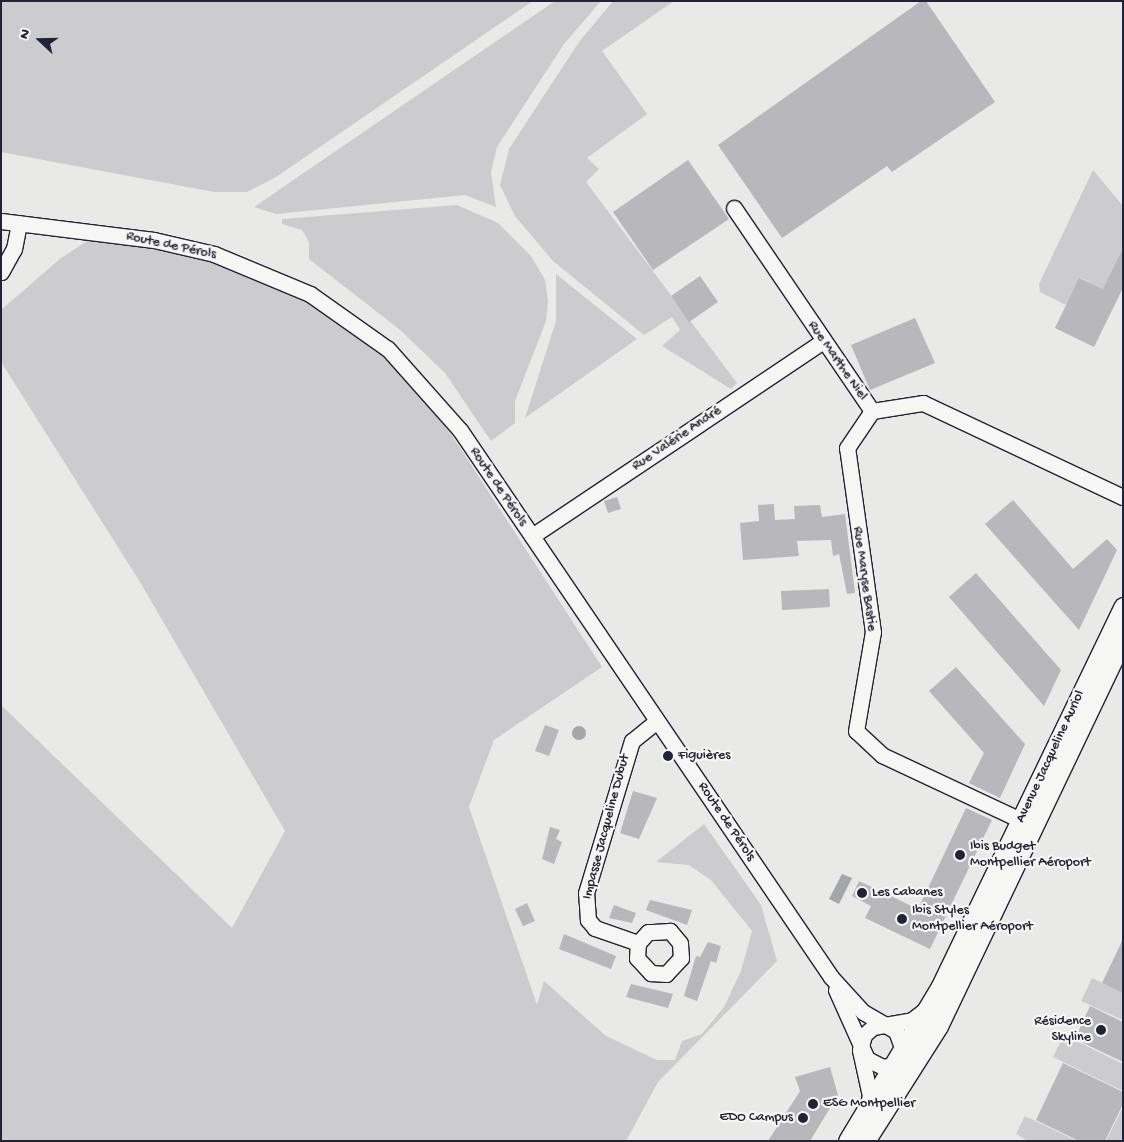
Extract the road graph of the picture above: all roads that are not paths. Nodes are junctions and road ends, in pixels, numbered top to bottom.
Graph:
1 (734, 208) dead end
2 (1, 221) edge
3 (19, 223) junction
4 (1, 272) edge
5 (822, 342) junction
6 (872, 411) junction
7 (1123, 497) edge
8 (532, 536) junction
9 (1123, 607) edge
10 (1123, 638) edge
11 (657, 721) junction
12 (1028, 823) junction
13 (638, 944) dead end
14 (831, 977) junction
15 (929, 1006) junction
16 (887, 1026) junction
17 (927, 1046) junction
18 (860, 1050) junction
19 (904, 1058) junction
20 (864, 1114) junction
21 (848, 1141) edge
22 (860, 1141) edge
23 (865, 1141) edge

1 - 5 street, Rue Marthe Niel
2 - 3 street, Route de Pérols
3 - 4 street
3 - 8 street, Route de Pérols
5 - 6 street, Rue Marthe Niel
5 - 8 street, Rue Valérie André
6 - 7 street, Rue Marthe Niel
6 - 12 street, Rue Maryse Bastie
8 - 11 street, Route de Pérols
9 - 12 main road, Avenue Jacqueline Auriol
10 - 12 main road, Avenue Jacqueline Auriol
11 - 13 street, Impasse Jacqueline Dubut
11 - 14 street, Route de Pérols
12 - 15 main road, Avenue Jacqueline Auriol
12 - 17 main road, Avenue Jacqueline Auriol
14 - 16 street, Route de Pérols
14 - 18 street, Route de Pérols
15 - 16 street
15 - 19 main road, Avenue Jacqueline Auriol
16 - 18 street
16 - 19 street
17 - 19 street
17 - 23 main road, Avenue Jacqueline Auriol
18 - 19 street
18 - 20 street, Route de Pérols
19 - 20 main road, Avenue Jacqueline Auriol
19 - 22 street
20 - 21 main road, Avenue Jacqueline Auriol

